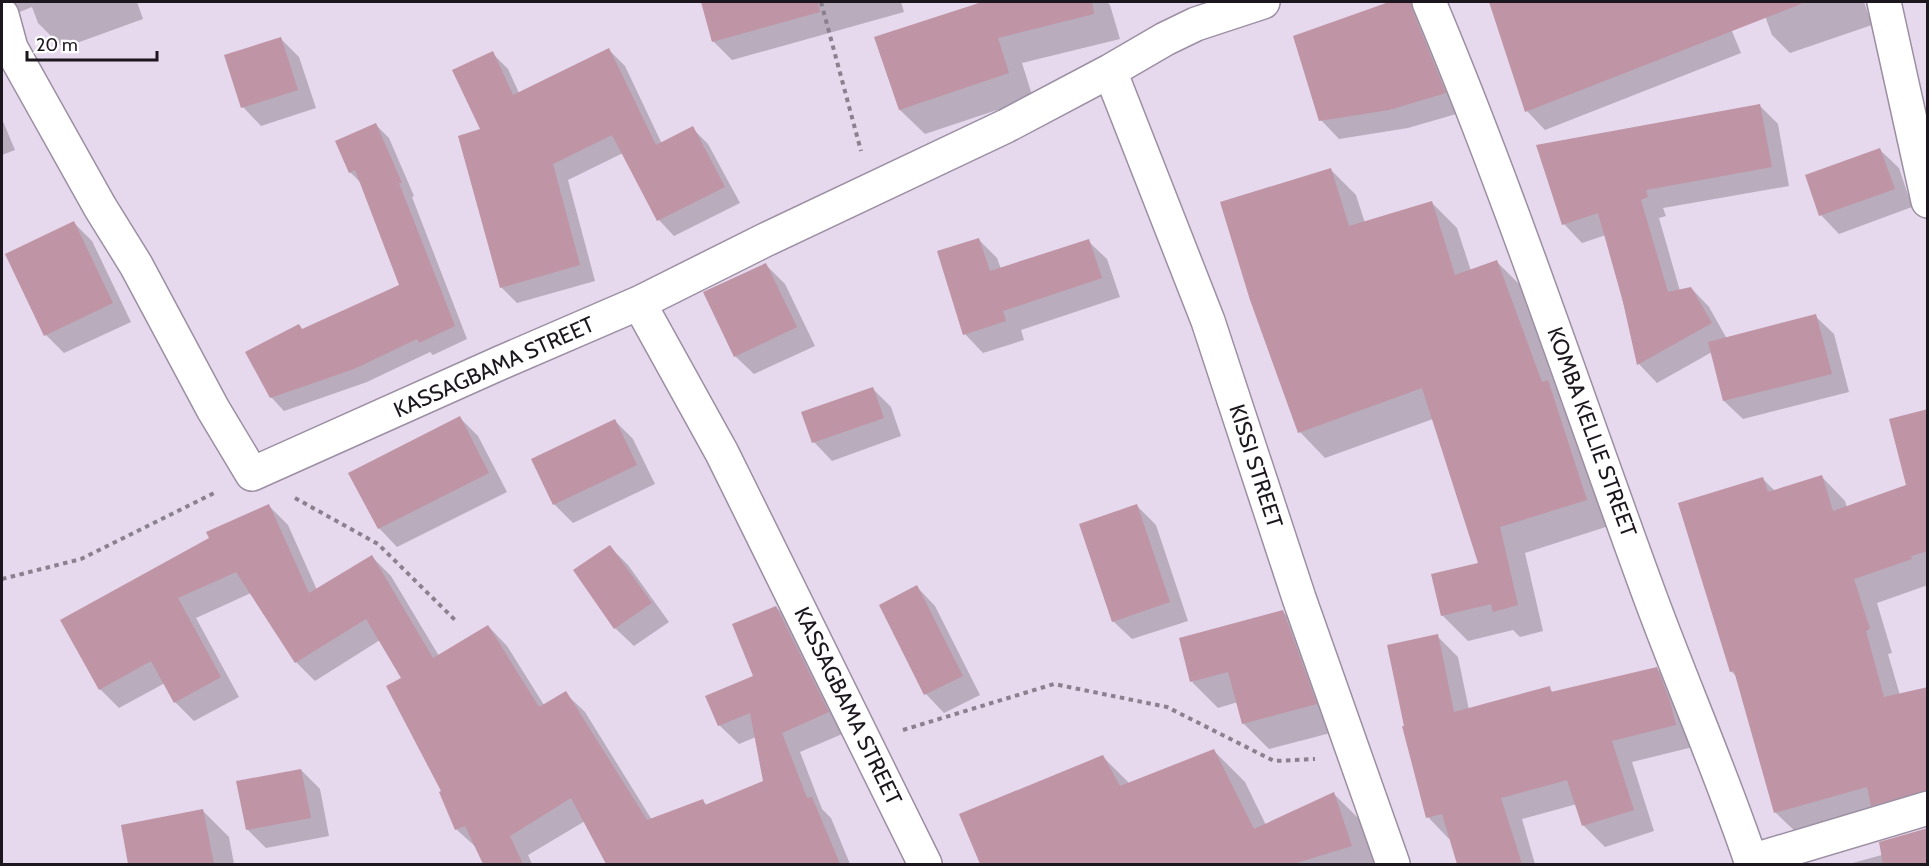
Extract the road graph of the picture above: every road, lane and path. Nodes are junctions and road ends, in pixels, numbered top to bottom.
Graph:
1 (821, 2) edge
2 (1263, 2) edge
3 (1429, 2) edge
4 (1884, 2) edge
5 (2, 15) edge
6 (1110, 71) junction
7 (871, 189) junction
8 (1928, 201) edge
9 (639, 303) junction
10 (252, 474) junction
11 (2, 579) edge
12 (456, 621) dead end
13 (870, 750) junction
14 (1355, 756) junction
15 (1928, 808) edge
16 (1751, 863) edge
17 (926, 864) edge
18 (1393, 864) edge

1 - 7 path
2 - 6 street
3 - 16 street, KOMBA KELLIE STREET
4 - 8 street
5 - 10 street
6 - 7 street
6 - 14 street, KISSI STREET
7 - 9 street
9 - 10 street, KASSAGBAMA STREET
9 - 13 street, KASSAGBAMA STREET
10 - 11 path
10 - 12 path
13 - 14 path
13 - 17 street, KASSAGBAMA STREET
14 - 18 street, KISSI STREET
15 - 16 street

